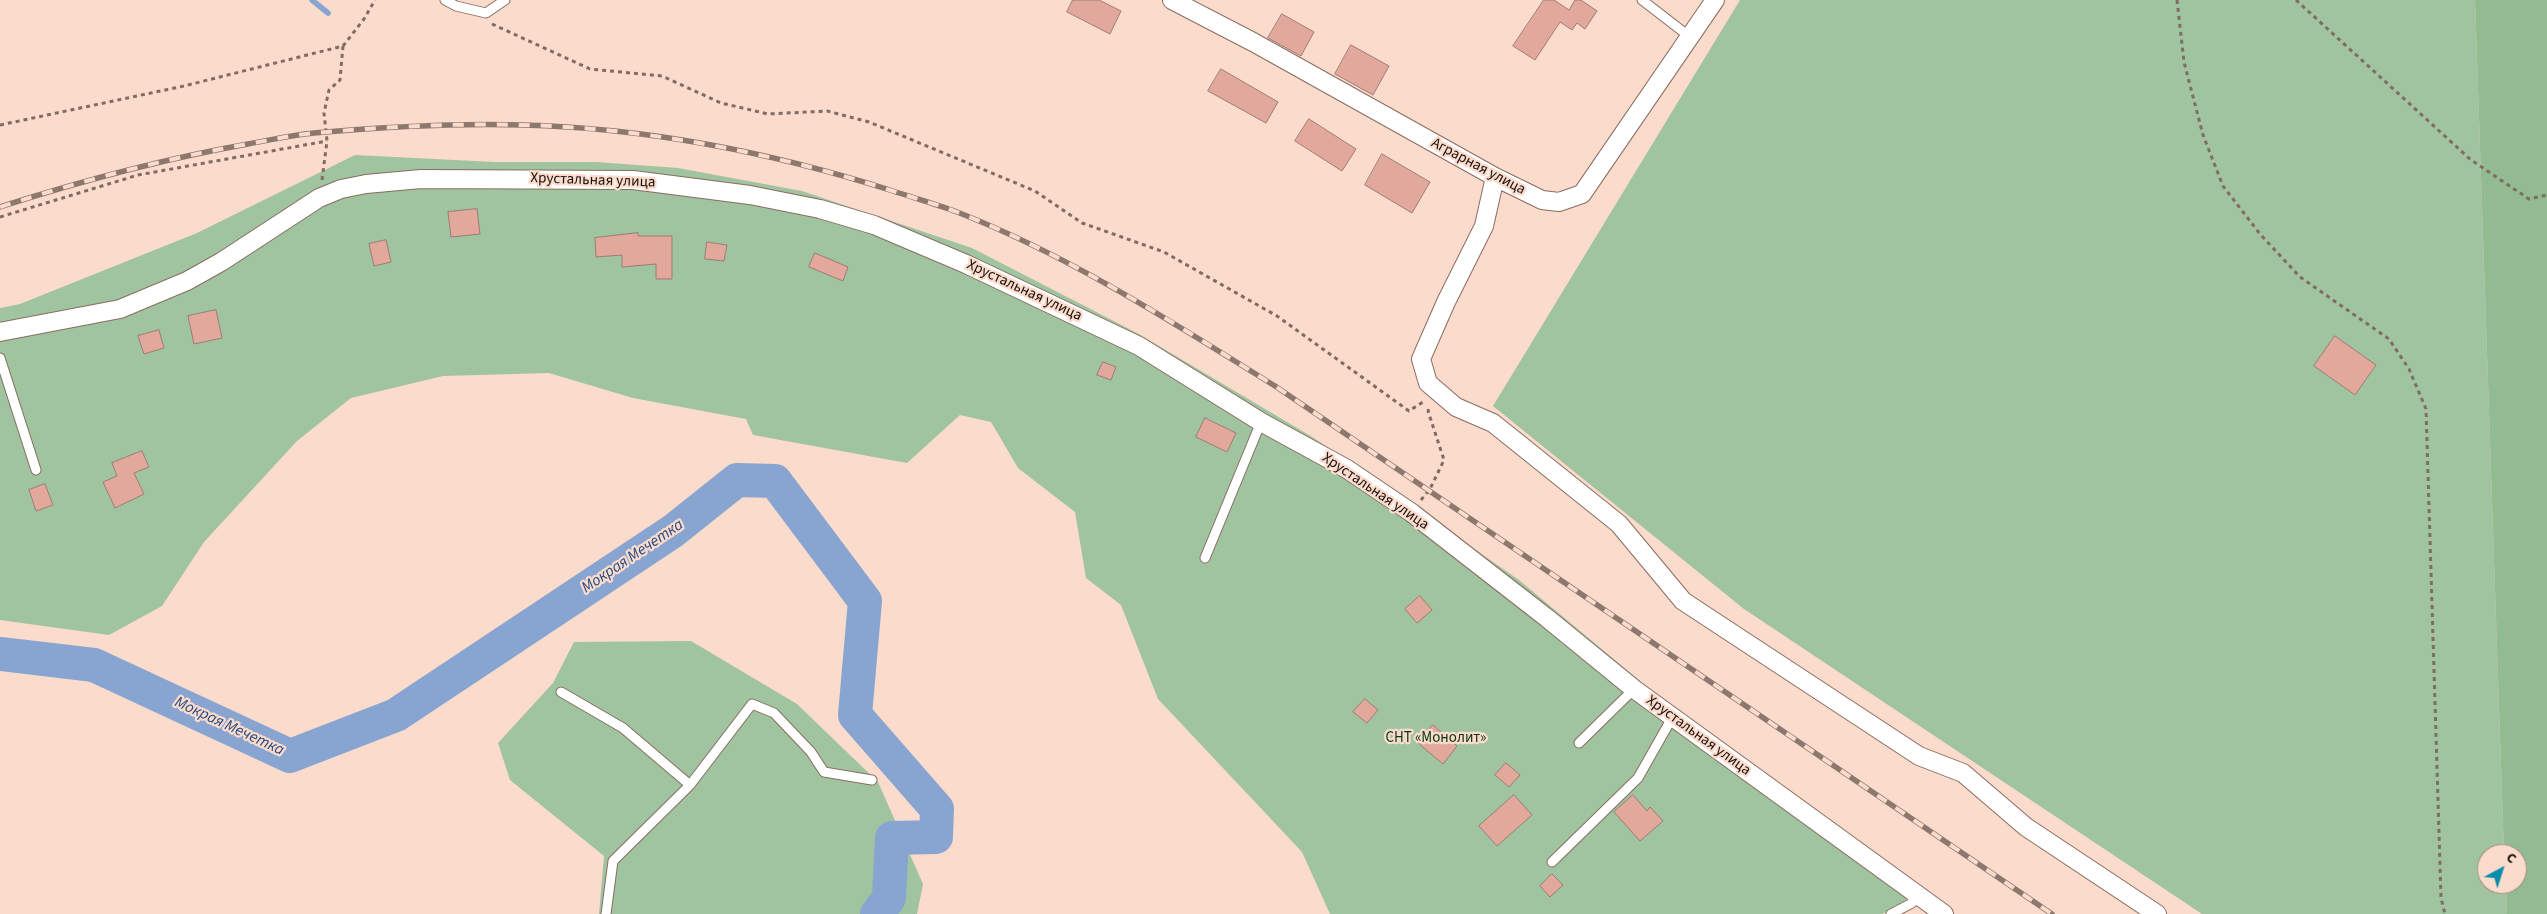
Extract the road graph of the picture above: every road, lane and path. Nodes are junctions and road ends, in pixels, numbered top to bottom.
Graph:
1 (375, 0) edge
2 (444, 0) edge
3 (505, 0) edge
4 (1172, 0) edge
5 (1642, 0) edge
6 (1715, 0) edge
7 (2177, 0) edge
8 (2296, 0) edge
9 (488, 23) dead end
10 (1690, 37) junction
11 (342, 46) junction
12 (0, 125) edge
13 (327, 141) junction
14 (1495, 177) junction
15 (2547, 195) edge
16 (319, 198) junction
17 (0, 217) edge
18 (0, 332) edge
19 (0, 358) edge
20 (1438, 392) junction
21 (1261, 422) junction
22 (36, 470) dead end
23 (1412, 514) junction
24 (1205, 558) dead end
25 (1634, 689) junction
26 (561, 692) dead end
27 (1672, 718) junction
28 (1579, 743) dead end
29 (872, 780) dead end
30 (690, 785) junction
31 (1552, 862) dead end
32 (1914, 893) junction
33 (606, 914) edge
34 (1891, 914) edge
35 (1944, 914) edge
36 (2157, 914) edge
37 (2445, 914) edge

1 - 11 path
2 - 3 lane
4 - 14 street, Аграрная улица
5 - 10 lane
6 - 10 street, Аграрная улица
7 - 37 path
8 - 15 path
9 - 20 path
10 - 14 street, Аграрная улица
11 - 12 path
11 - 13 path
13 - 16 path
13 - 17 path
14 - 20 street
16 - 18 street, Хрустальная улица
16 - 21 street, Хрустальная улица
19 - 22 lane
20 - 23 path
20 - 36 street
21 - 23 street, Хрустальная улица
21 - 24 lane
23 - 25 street, Хрустальная улица
25 - 27 street, Хрустальная улица
25 - 28 lane
26 - 30 lane
27 - 31 lane
27 - 32 street, Хрустальная улица
29 - 30 lane
30 - 33 lane
32 - 34 lane
32 - 35 street, Хрустальная улица

